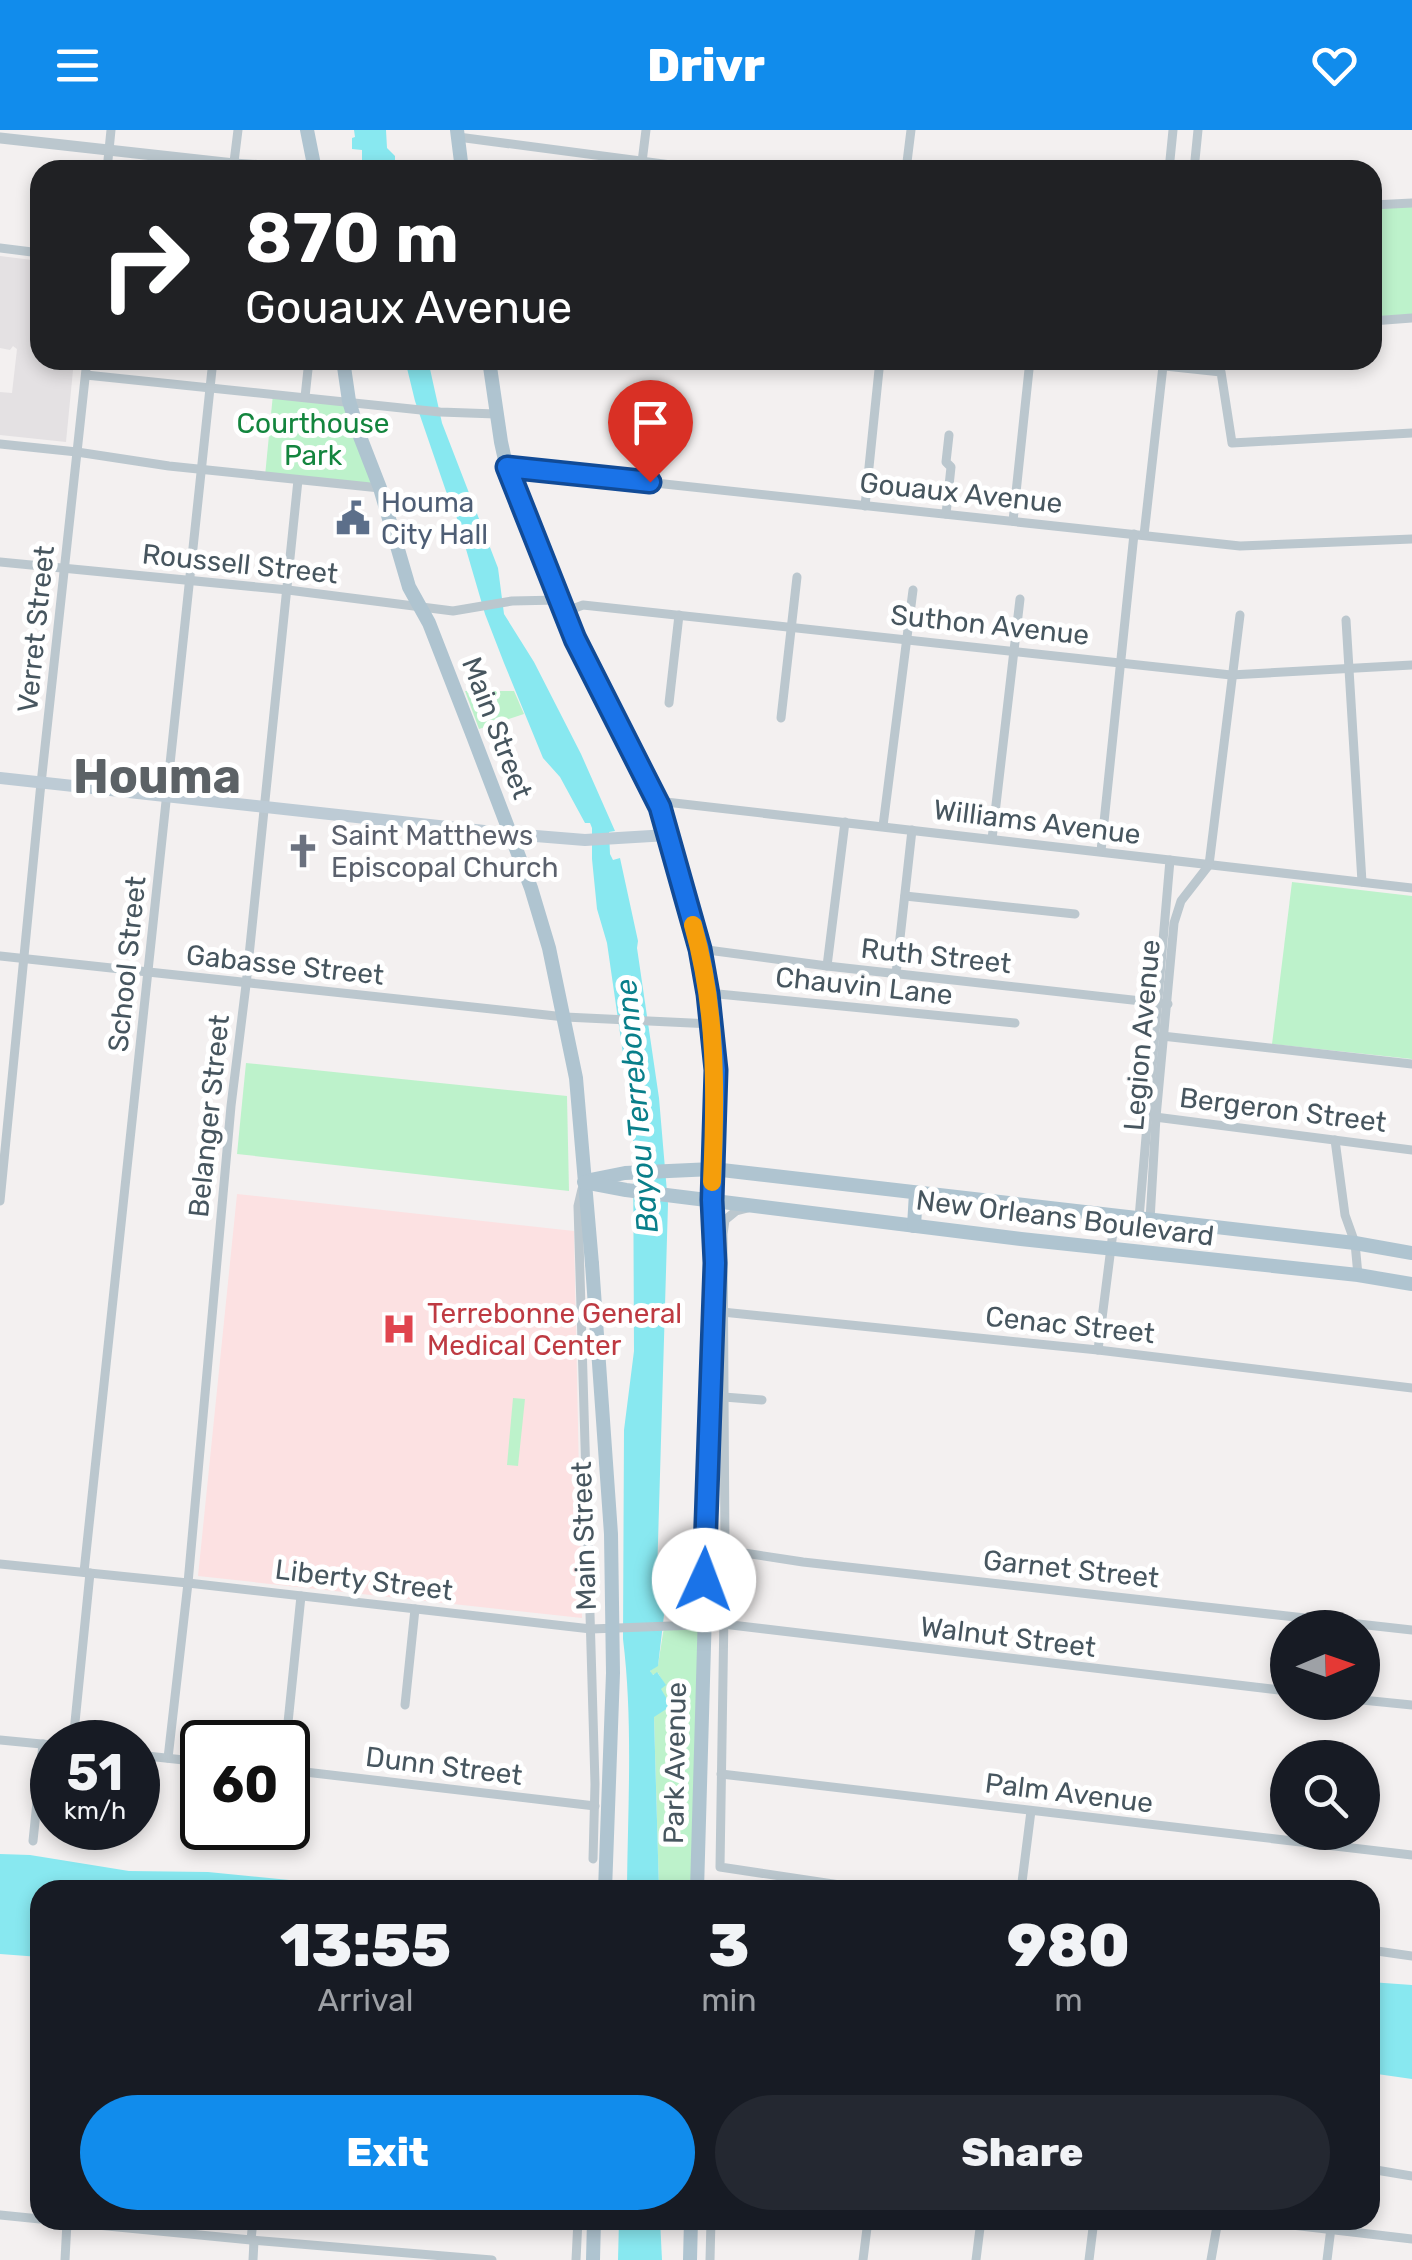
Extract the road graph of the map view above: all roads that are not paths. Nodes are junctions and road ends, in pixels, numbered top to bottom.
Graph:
1 (111, 130) edge
2 (238, 130) edge
3 (308, 130) edge
4 (646, 130) edge
5 (911, 130) edge
6 (1173, 130) edge
7 (1198, 130) edge
8 (457, 133) edge
9 (0, 138) edge
10 (109, 150) junction
11 (108, 160) edge
12 (183, 160) edge
13 (235, 160) edge
14 (316, 160) edge
15 (461, 160) edge
16 (629, 160) edge
17 (642, 160) edge
18 (907, 160) edge
19 (1170, 160) edge
20 (1195, 160) edge
21 (1412, 203) edge
22 (1382, 204) edge
23 (0, 248) edge
24 (30, 252) edge
25 (1412, 318) edge
26 (1382, 320) edge
27 (86, 370) edge
28 (211, 370) edge
29 (308, 370) edge
30 (344, 370) edge
31 (489, 370) edge
32 (879, 370) edge
33 (1029, 370) edge
34 (1169, 370) edge
35 (1208, 370) edge
36 (86, 375) junction
37 (210, 389) junction
38 (305, 397) junction
39 (349, 401) junction
40 (496, 414) junction
41 (1412, 433) edge
42 (949, 435) dead end
43 (0, 444) edge
44 (76, 452) junction
45 (507, 467) junction
46 (202, 470) junction
47 (298, 480) junction
48 (380, 488) junction
49 (865, 506) junction
50 (946, 514) junction
51 (1013, 522) junction
52 (1139, 535) junction
53 (1412, 540) edge
54 (0, 562) edge
55 (66, 568) junction
56 (797, 578) dead end
57 (190, 580) junction
58 (288, 590) junction
59 (913, 590) dead end
60 (1020, 599) dead end
61 (561, 606) junction
62 (421, 608) junction
63 (474, 608) joint
64 (679, 615) junction
65 (1240, 615) dead end
66 (1346, 620) dead end
67 (792, 627) junction
68 (906, 639) junction
69 (1014, 650) junction
70 (1120, 662) junction
71 (1412, 665) edge
72 (1349, 668) junction
73 (1234, 674) junction
74 (669, 703) dead end
75 (781, 718) dead end
76 (0, 778) edge
77 (41, 783) junction
78 (166, 796) junction
79 (657, 801) junction
80 (264, 807) junction
81 (844, 822) junction
82 (883, 826) junction
83 (912, 830) junction
84 (512, 834) junction
85 (668, 836) junction
86 (992, 839) junction
87 (1101, 851) junction
88 (1170, 860) junction
89 (1209, 864) junction
90 (1362, 882) junction
91 (1412, 888) edge
92 (905, 896) junction
93 (1075, 914) dead end
94 (1169, 928) junction
95 (700, 949) junction
96 (0, 956) edge
97 (24, 958) junction
98 (827, 966) junction
99 (149, 973) junction
100 (896, 974) junction
101 (246, 984) junction
102 (708, 994) junction
103 (1163, 1004) junction
104 (565, 1018) junction
105 (1015, 1023) dead end
106 (712, 1024) junction
107 (1160, 1036) junction
108 (1412, 1064) edge
109 (1152, 1116) junction
110 (1335, 1140) junction
111 (1412, 1150) edge
112 (713, 1170) junction
113 (584, 1182) junction
114 (916, 1192) junction
115 (712, 1200) junction
116 (0, 1201) edge
117 (755, 1206) junction
118 (1115, 1216) junction
119 (1144, 1219) junction
120 (914, 1226) junction
121 (1355, 1244) junction
122 (1111, 1248) junction
123 (1412, 1253) edge
124 (1358, 1275) junction
125 (1412, 1284) edge
126 (722, 1312) junction
127 (1098, 1350) junction
128 (1412, 1388) edge
129 (724, 1397) junction
130 (762, 1400) dead end
131 (725, 1550) junction
132 (0, 1564) edge
133 (87, 1573) junction
134 (188, 1583) junction
135 (301, 1596) junction
136 (415, 1609) junction
137 (723, 1624) junction
138 (591, 1629) junction
139 (1412, 1630) edge
140 (1270, 1689) edge
141 (1380, 1702) edge
142 (406, 1704) dead end
143 (1412, 1705) edge
144 (75, 1720) edge
145 (288, 1720) edge
146 (0, 1740) edge
147 (30, 1743) edge
148 (160, 1757) edge
149 (168, 1758) junction
150 (180, 1759) edge
151 (310, 1773) edge
152 (720, 1774) junction
153 (595, 1806) junction
154 (1031, 1811) junction
155 (1412, 1855) edge
156 (593, 1859) dead end
157 (605, 1880) edge
158 (697, 1880) edge
159 (809, 1880) edge
160 (1022, 1880) edge
161 (1380, 1951) edge
162 (1412, 1956) edge
163 (1380, 2171) edge
164 (1412, 2176) edge
165 (0, 2216) edge
166 (30, 2219) edge
167 (66, 2230) edge
168 (149, 2230) edge
169 (254, 2230) edge
170 (578, 2230) edge
171 (594, 2230) edge
172 (690, 2230) edge
173 (711, 2230) edge
174 (867, 2230) edge
175 (980, 2230) edge
176 (1093, 2230) edge
177 (1216, 2230) edge
178 (1330, 2230) edge
179 (1360, 2230) edge
180 (1412, 2239) edge
181 (253, 2240) junction
182 (65, 2260) edge
183 (253, 2260) edge
184 (492, 2260) edge
185 (576, 2260) edge
186 (592, 2260) edge
187 (690, 2260) edge
188 (710, 2260) edge
189 (863, 2260) edge
190 (976, 2260) edge
191 (1089, 2260) edge
192 (1211, 2260) edge
193 (1327, 2260) edge

1 - 10 street
2 - 13 street
3 - 14 main road
4 - 17 street
5 - 18 street
6 - 19 street
7 - 20 street
8 - 15 main road
8 - 16 street
9 - 10 street
10 - 11 street
10 - 12 street
21 - 22 street
23 - 24 street
25 - 26 street
27 - 36 street, Verret Street
28 - 37 street, School Street
29 - 38 street
30 - 39 main road, Main Street
31 - 40 main road, Park Avenue
32 - 49 street
33 - 51 street
34 - 52 street
35 - 41 street
36 - 37 street
36 - 44 street, Verret Street
37 - 38 street
37 - 46 street, School Street
38 - 39 street
39 - 40 street
39 - 48 main road, Main Street
40 - 45 main road, Park Avenue
42 - 50 street
43 - 44 street
44 - 46 street
44 - 55 street, Verret Street
45 - 49 street, Gouaux Avenue
45 - 61 main road, Park Avenue
46 - 47 street
46 - 57 street, School Street
47 - 48 street
47 - 58 street, Belanger Street
48 - 62 main road, Main Street
49 - 50 street, Gouaux Avenue
50 - 51 street, Gouaux Avenue
51 - 52 street, Gouaux Avenue
52 - 53 street, Gouaux Avenue
52 - 70 street
54 - 55 street, Roussell Street
55 - 57 street, Roussell Street
55 - 77 street, Verret Street
56 - 67 street
57 - 58 street, Roussell Street
57 - 78 street, School Street
58 - 62 street, Roussell Street
58 - 80 street, Belanger Street
59 - 68 street
60 - 69 street
61 - 63 street, Suthon Avenue
61 - 64 street, Suthon Avenue
61 - 79 main road, Park Avenue
62 - 63 street, Roussell Street
62 - 84 main road, Main Street
64 - 67 street, Suthon Avenue
64 - 74 street
65 - 73 street
66 - 72 street
67 - 68 street, Suthon Avenue
67 - 75 street
68 - 69 street, Suthon Avenue
68 - 82 street
69 - 70 street, Suthon Avenue
69 - 86 street
70 - 73 street, Suthon Avenue
70 - 87 street
71 - 72 street, Suthon Avenue
72 - 73 street, Suthon Avenue
72 - 90 street
73 - 89 street
76 - 77 main road
77 - 78 main road
77 - 97 street, Verret Street
78 - 80 main road
78 - 99 street, School Street
79 - 81 street, Williams Avenue
79 - 85 main road, Park Avenue
80 - 84 main road
80 - 101 street, Belanger Street
81 - 82 street, Williams Avenue
81 - 98 street
82 - 83 street, Williams Avenue
83 - 86 street, Williams Avenue
83 - 92 street
84 - 85 main road
84 - 104 main road, Main Street
85 - 95 main road, Park Avenue
86 - 87 street, Williams Avenue
87 - 88 street, Williams Avenue
88 - 89 street, Williams Avenue
88 - 94 street, Legion Avenue
89 - 90 street, Williams Avenue
89 - 94 street, Legion Avenue
90 - 91 street, Williams Avenue
92 - 93 street
92 - 100 street
94 - 103 street, Legion Avenue
95 - 98 street, Ruth Street
95 - 102 main road, Park Avenue
96 - 97 street, Gabasse Street
97 - 99 street, Gabasse Street
97 - 116 street, Verret Street
98 - 100 street, Ruth Street
99 - 101 street, Gabasse Street
99 - 133 street, School Street
100 - 103 street, Ruth Street
101 - 104 street, Gabasse Street
101 - 134 street, Belanger Street
102 - 105 street, Chauvin Lane
102 - 106 main road, Park Avenue
103 - 107 street, Legion Avenue
104 - 106 street, Gabasse Street
104 - 113 main road, Main Street
106 - 112 main road, Park Avenue
107 - 108 street
107 - 109 street, Legion Avenue
109 - 110 street, Bergeron Street
109 - 119 street, Legion Avenue
110 - 111 street, Bergeron Street
110 - 121 street
112 - 113 main road, New Orleans Boulevard
112 - 114 main road, New Orleans Boulevard
112 - 115 main road, Park Avenue
113 - 115 main road, New Orleans Boulevard
113 - 138 street, Main Street
113 - 157 main road, Main Street, bridge
114 - 118 main road, New Orleans Boulevard
114 - 120 main road
115 - 117 main road, New Orleans Boulevard
115 - 158 main road, Park Avenue, bridge
117 - 120 main road, New Orleans Boulevard
117 - 126 street
118 - 119 main road, New Orleans Boulevard
118 - 122 street
119 - 121 main road, New Orleans Boulevard
120 - 122 main road, New Orleans Boulevard
121 - 123 main road, New Orleans Boulevard
121 - 124 street
122 - 124 main road, New Orleans Boulevard
122 - 127 street
124 - 125 main road, New Orleans Boulevard
126 - 127 street, Cenac Street
126 - 129 street
127 - 128 street, Cenac Street
129 - 130 street
129 - 131 street
131 - 137 street
131 - 139 street, Garnet Street
132 - 133 street, Liberty Street
133 - 134 street, Liberty Street
133 - 144 street, School Street
134 - 135 street, Liberty Street
134 - 149 street, Belanger Street
135 - 136 street, Liberty Street
135 - 145 street
136 - 138 street, Liberty Street
136 - 142 street
137 - 138 street, Liberty Street
137 - 140 street, Walnut Street
137 - 152 street
138 - 153 street, Main Street
141 - 143 street
146 - 147 street
148 - 149 street
149 - 150 street
151 - 153 street, Dunn Street
152 - 154 street, Palm Avenue
152 - 159 street
153 - 156 street, Main Street
154 - 155 street, Palm Avenue
154 - 160 street
161 - 162 street
163 - 164 street
165 - 166 street
167 - 182 street
168 - 181 street
169 - 181 street
170 - 185 street
171 - 186 main road
172 - 187 main road
173 - 188 street
174 - 189 street
175 - 190 street
176 - 191 street
177 - 192 street
178 - 193 street
179 - 180 street
181 - 183 street
181 - 184 street

